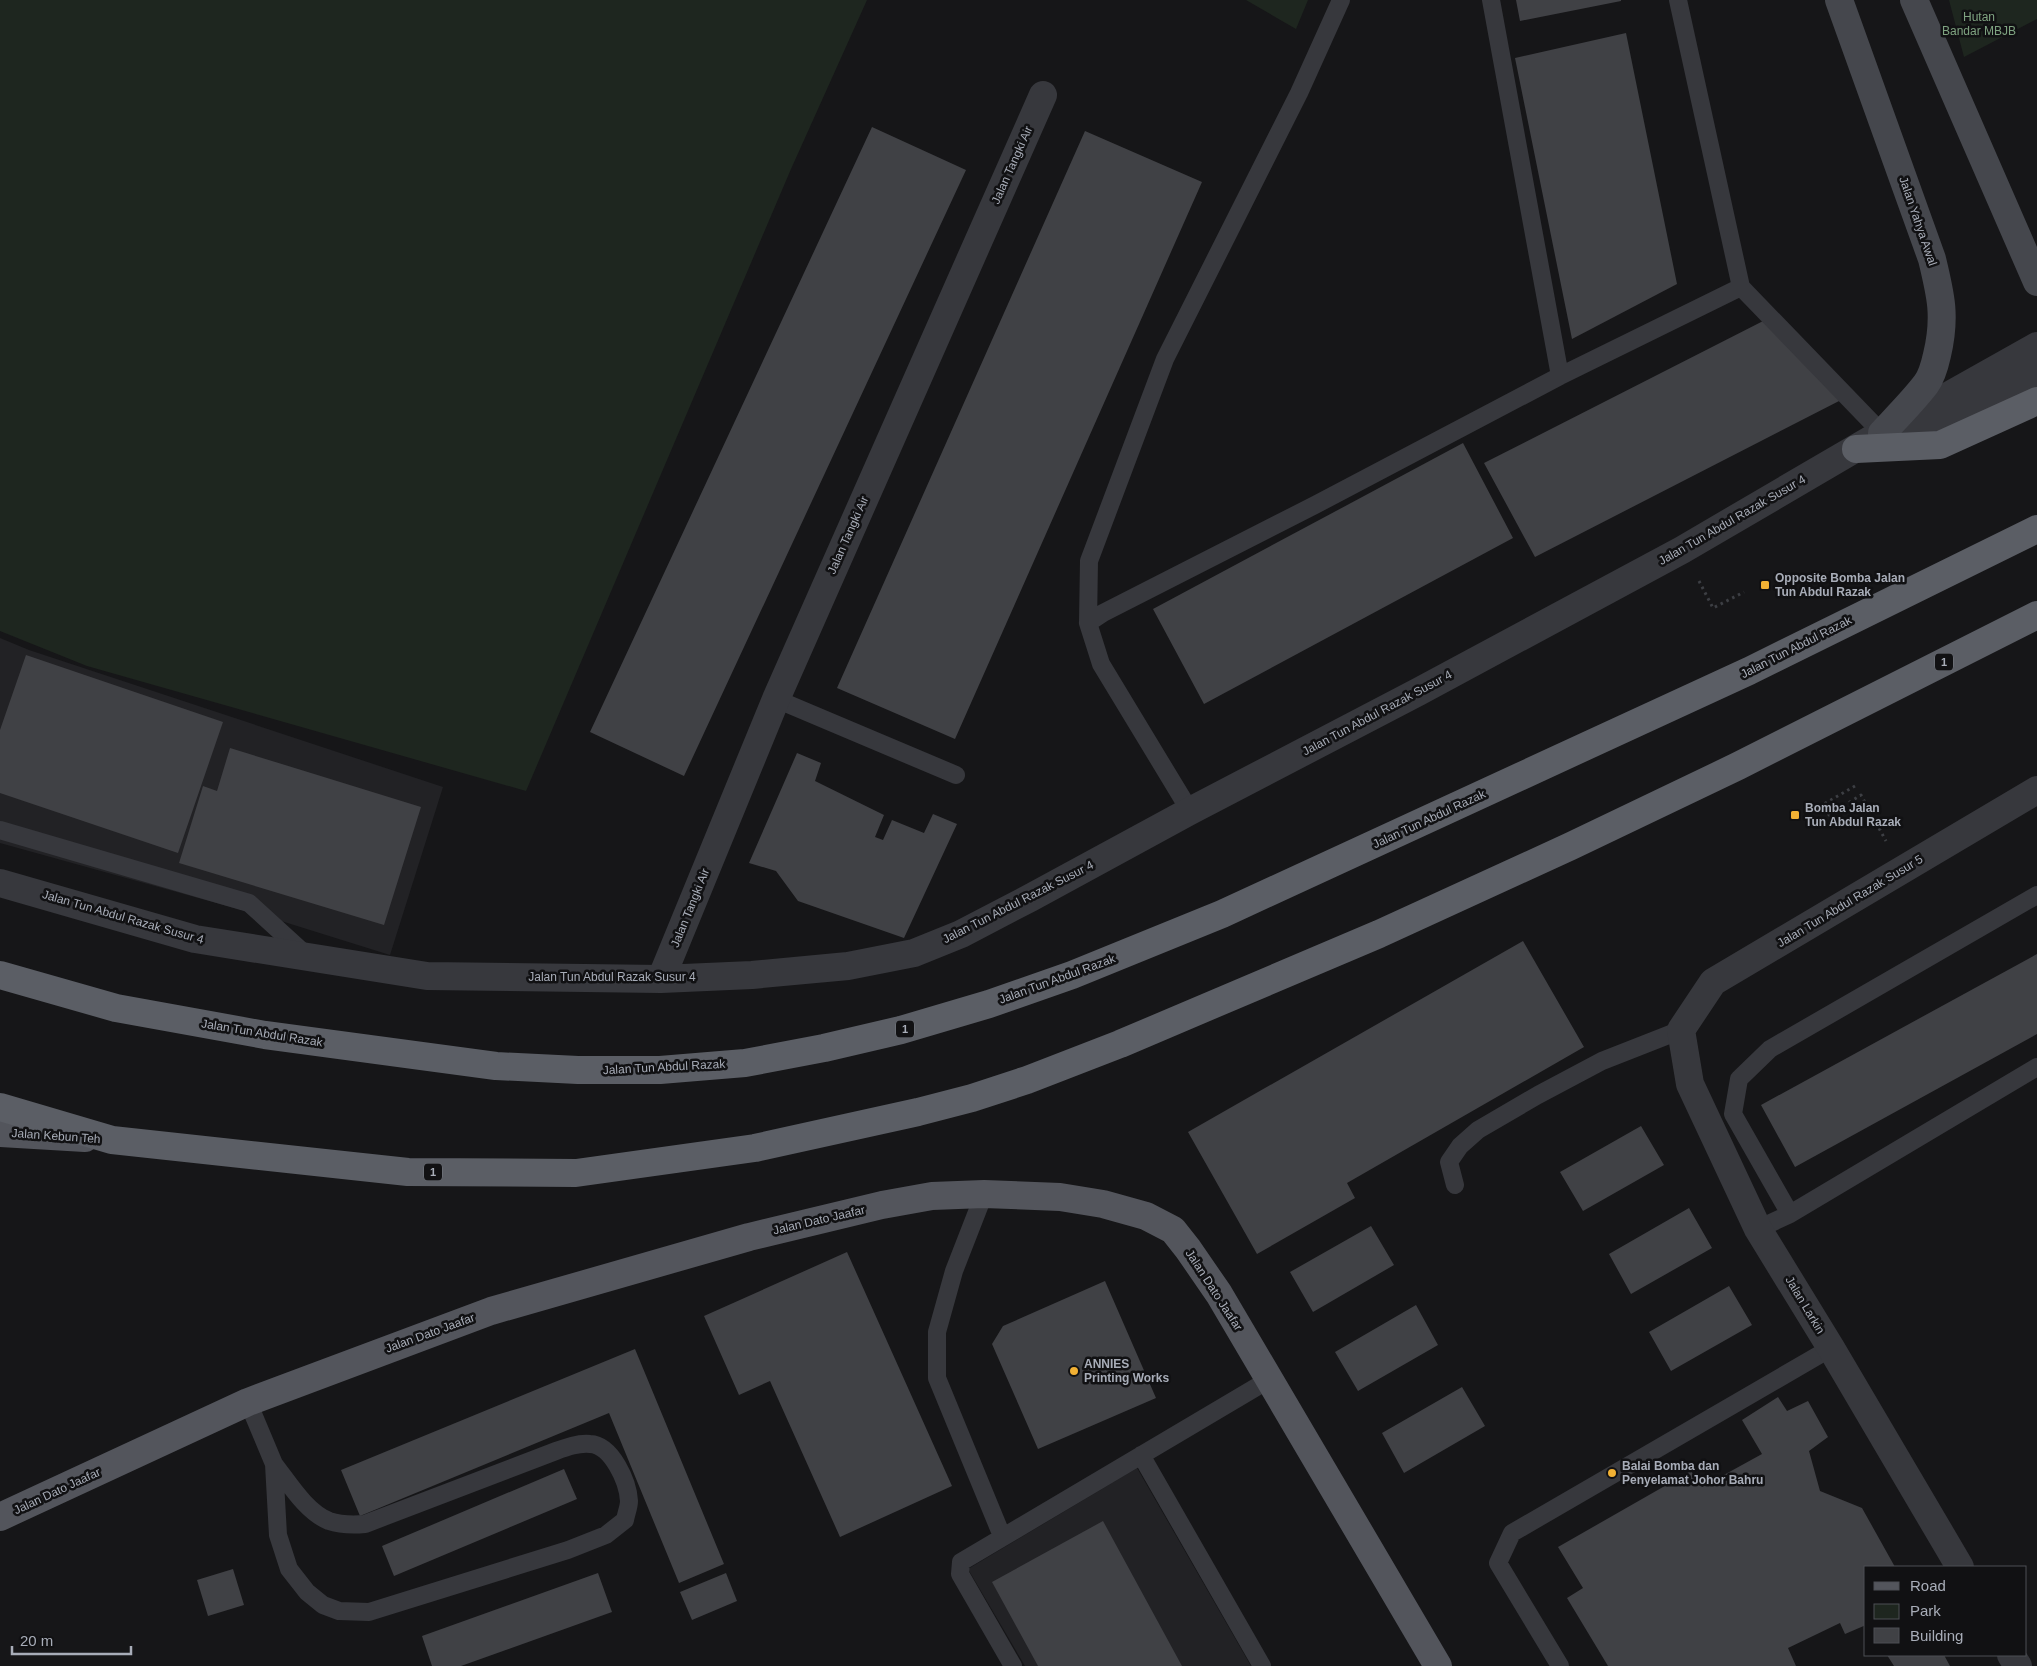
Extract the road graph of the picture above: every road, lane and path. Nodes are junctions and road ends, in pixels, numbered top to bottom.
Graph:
1 (1341, 0) edge
2 (1491, 0) edge
3 (1678, 0) edge
4 (1839, 0) edge
5 (1914, 0) edge
6 (1043, 95) dead end
7 (2037, 282) edge
8 (1741, 287) junction
9 (2037, 346) edge
10 (2037, 372) edge
11 (1560, 376) junction
12 (2037, 401) edge
13 (1882, 433) junction
14 (1856, 448) junction
15 (2037, 529) edge
16 (1744, 592) dead end
17 (1714, 608) dead end
18 (2037, 615) edge
19 (1088, 623) junction
20 (776, 699) junction
21 (956, 775) dead end
22 (1855, 786) dead end
23 (2037, 790) edge
24 (1190, 811) junction
25 (0, 830) edge
26 (1902, 870) junction
27 (0, 883) edge
28 (2037, 895) edge
29 (308, 957) junction
30 (0, 974) edge
31 (662, 979) junction
32 (1681, 1030) junction
33 (2037, 1067) edge
34 (0, 1106) edge
35 (0, 1133) edge
36 (112, 1140) junction
37 (1455, 1185) dead end
38 (984, 1194) junction
39 (1790, 1214) junction
40 (1758, 1229) junction
41 (1831, 1348) junction
42 (1270, 1379) junction
43 (248, 1402) junction
44 (1141, 1455) junction
45 (274, 1464) junction
46 (0, 1518) edge
47 (1002, 1536) junction
48 (1959, 1566) edge
49 (1013, 1666) edge
50 (1262, 1666) edge
51 (1438, 1666) edge
52 (1560, 1666) edge

1 - 19 lane
2 - 11 lane
3 - 8 lane
4 - 13 main road, Jalan Yahya Awal
5 - 7 main road
6 - 20 street, Jalan Tangki Air
8 - 11 lane
8 - 13 lane
9 - 13 street, Jalan Tun Abdul Razak Susur 4
10 - 13 street
11 - 19 lane
12 - 14 highway
13 - 14 street, Jalan Tun Abdul Razak Susur 4
14 - 24 street, Jalan Tun Abdul Razak Susur 4
15 - 30 highway, Jalan Tun Abdul Razak / 1
16 - 17 path
18 - 36 highway, 1
19 - 24 lane
20 - 21 lane
20 - 31 street, Jalan Tangki Air
22 - 26 path
23 - 26 street, Jalan Tun Abdul Razak Susur 5
24 - 31 street, Jalan Tun Abdul Razak Susur 4
25 - 29 lane
26 - 32 street, Jalan Tun Abdul Razak Susur 5
27 - 29 street, Jalan Tun Abdul Razak Susur 4
28 - 39 lane
29 - 31 street, Jalan Tun Abdul Razak Susur 4
32 - 37 lane
32 - 40 street, Jalan Larkin
33 - 39 lane
34 - 36 highway, 1
35 - 36 main road, Jalan Kebun Teh
38 - 42 main road, Jalan Dato Jaafar
38 - 43 main road, Jalan Dato Jaafar
38 - 47 lane
39 - 40 lane
40 - 41 street, Jalan Larkin
41 - 48 street, Jalan Larkin
41 - 52 lane
42 - 44 lane
42 - 51 main road, Jalan Dato Jaafar
43 - 45 lane
43 - 46 main road, Jalan Dato Jaafar
44 - 47 lane
44 - 50 lane
45 - 45 lane
47 - 49 lane

